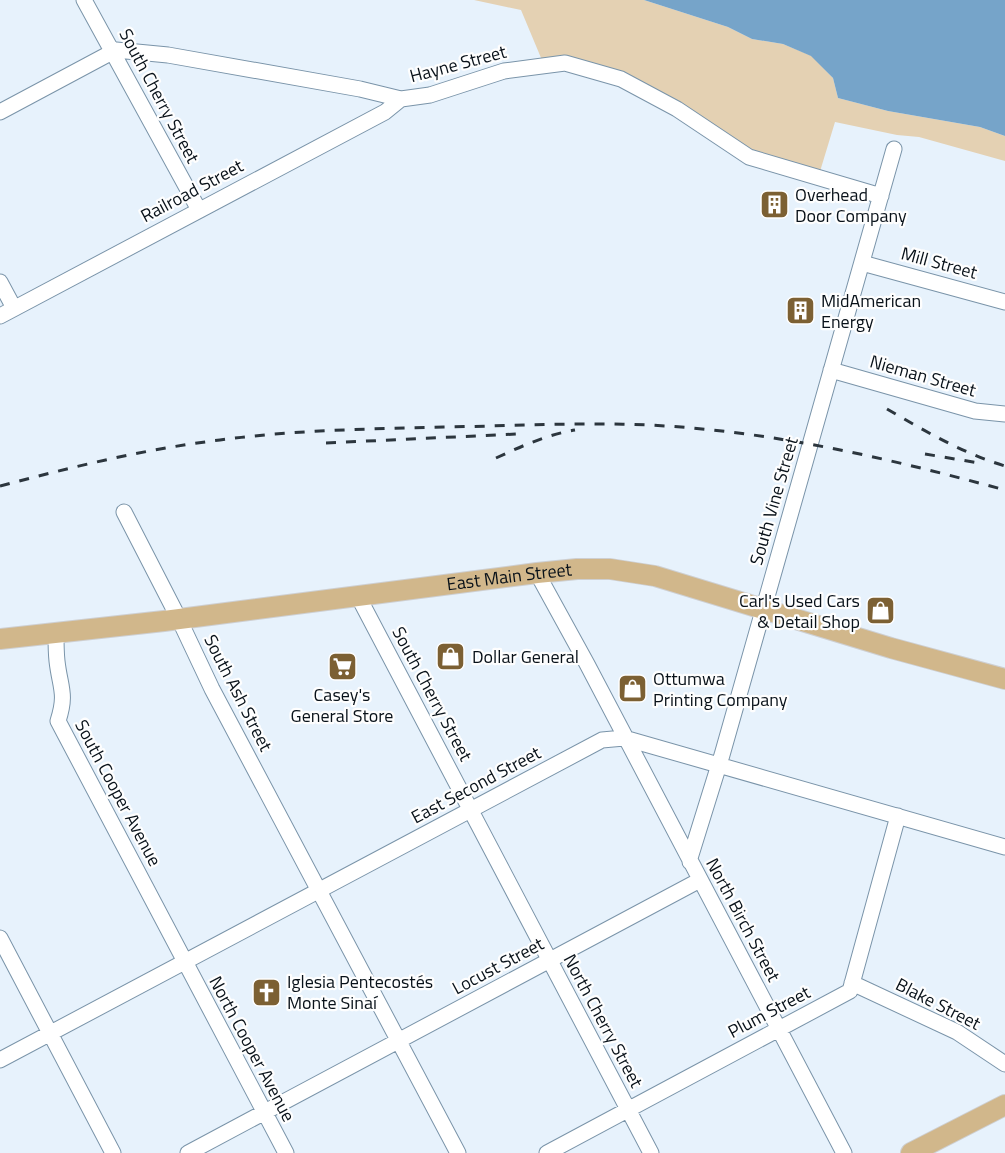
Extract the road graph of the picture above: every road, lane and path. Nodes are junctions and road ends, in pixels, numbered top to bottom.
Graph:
1 (84, 0) edge
2 (113, 52) junction
3 (401, 99) junction
4 (0, 112) edge
5 (894, 149) dead end
6 (881, 196) junction
7 (199, 210) junction
8 (862, 263) junction
9 (0, 282) edge
10 (1005, 302) edge
11 (14, 308) junction
12 (0, 316) edge
13 (831, 369) junction
14 (1005, 414) edge
15 (124, 512) dead end
16 (537, 573) junction
17 (358, 596) junction
18 (763, 610) junction
19 (179, 619) junction
20 (56, 633) junction
21 (0, 639) edge
22 (1005, 679) edge
23 (624, 738) junction
24 (719, 765) junction
25 (470, 811) junction
26 (898, 816) junction
27 (1005, 847) edge
28 (690, 862) junction
29 (700, 880) junction
30 (319, 890) junction
31 (0, 938) edge
32 (549, 961) junction
33 (185, 962) junction
34 (852, 983) junction
35 (778, 1030) junction
36 (49, 1033) junction
37 (399, 1041) junction
38 (0, 1060) edge
39 (1005, 1064) edge
40 (1005, 1105) edge
41 (628, 1110) junction
42 (264, 1113) junction
43 (936, 1147) edge
44 (113, 1153) edge
45 (188, 1153) edge
46 (286, 1153) edge
47 (458, 1153) edge
48 (547, 1153) edge
49 (651, 1153) edge
50 (844, 1153) edge
51 (911, 1153) edge

1 - 2 street, South Cherry Street
2 - 3 street, Hayne Street
2 - 4 street, Hayne Street
2 - 7 street, South Cherry Street
3 - 6 street, Hayne Street
3 - 7 street, Railroad Street
5 - 6 street, South Vine Street
6 - 8 street, South Vine Street
7 - 11 street, Railroad Street
8 - 10 street, Mill Street
8 - 13 street, South Vine Street
9 - 11 street
11 - 12 street, Railroad Street
13 - 14 street, Nieman Street
13 - 18 street, South Vine Street
15 - 19 street, South Ash Street
16 - 17 main road, East Main Street
16 - 18 main road, East Main Street
16 - 23 street, North Birch Street
17 - 19 main road, East Main Street
17 - 25 street, South Cherry Street
18 - 22 main road, East Main Street
18 - 24 street, South Vine Street
19 - 20 main road, East Main Street
19 - 30 street, South Ash Street
20 - 21 main road, East Main Street
20 - 33 street, South Cooper Avenue
23 - 24 street, East Second Street
23 - 25 street, East Second Street
23 - 28 street, North Birch Street
24 - 26 street, East Second Street
24 - 28 street, South Vine Street
25 - 30 street, East Second Street
25 - 32 street, North Cherry Street
26 - 27 street, East Second Street
26 - 34 street
28 - 29 street, North Birch Street
29 - 32 street, Locust Street
29 - 35 street, North Birch Street
30 - 33 street, East Second Street
30 - 37 street, South Ash Street
31 - 36 street
32 - 37 street, Locust Street
32 - 41 street, North Cherry Street
33 - 36 street, East Second Street
33 - 42 street, North Cooper Avenue
34 - 35 street, Plum Street
34 - 39 street, Blake Street
35 - 41 street, Plum Street
35 - 50 street, North Birch Street
36 - 38 street, East Second Street
36 - 44 street
37 - 42 street, Locust Street
37 - 47 street, South Ash Street
40 - 43 main road
41 - 48 street, Plum Street
41 - 49 street, North Cherry Street
42 - 45 street, Locust Street
42 - 46 street, North Cooper Avenue
43 - 51 main road

